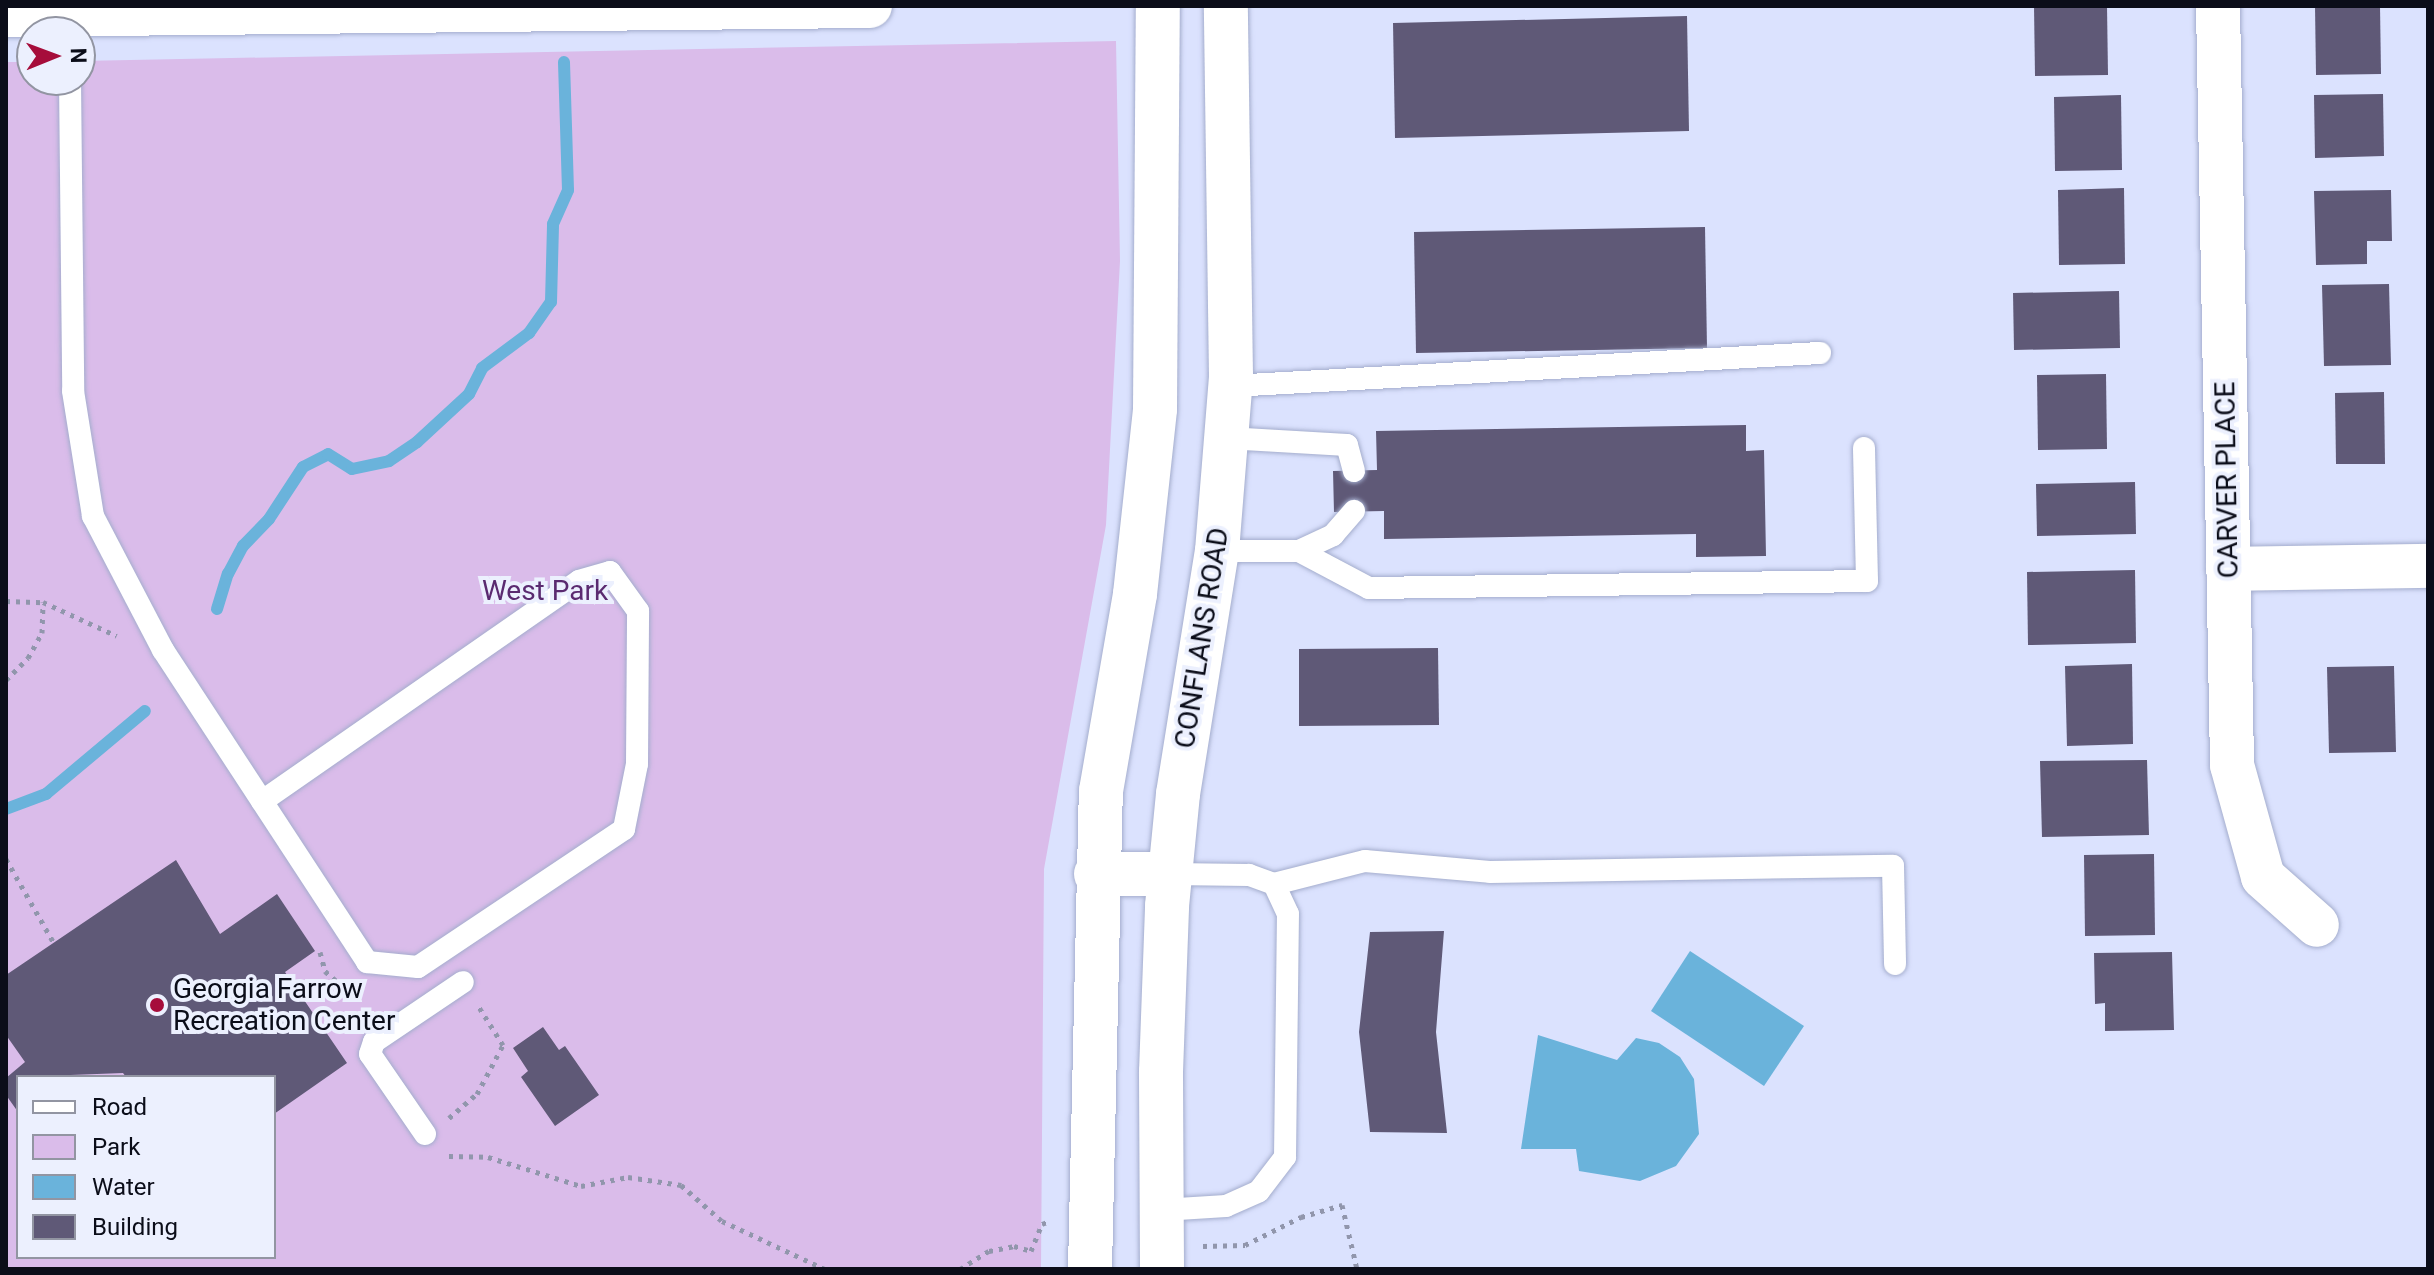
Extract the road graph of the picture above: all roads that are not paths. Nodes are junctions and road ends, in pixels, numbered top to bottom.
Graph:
1 (870, 6) edge
2 (1158, 6) edge
3 (1226, 6) edge
4 (2218, 6) edge
5 (505, 8) edge
6 (145, 10) edge
7 (96, 18) edge
8 (70, 96) edge
9 (1820, 353) dead end
10 (1231, 386) junction
11 (1227, 438) junction
12 (1864, 448) dead end
13 (1354, 471) dead end
14 (1354, 511) dead end
15 (1217, 551) junction
16 (1299, 551) junction
17 (2428, 566) edge
18 (2228, 569) junction
19 (262, 801) junction
20 (1096, 874) junction
21 (1170, 874) junction
22 (1274, 884) junction
23 (2317, 925) dead end
24 (1895, 964) dead end
25 (463, 982) road end
26 (425, 1134) road end
27 (1162, 1210) junction
28 (1174, 1258) edge
29 (1090, 1269) edge

1 - 5 main road
2 - 20 main road
3 - 10 main road, CONFLANS ROAD
4 - 18 main road, CARVER PLACE
5 - 6 main road
6 - 7 main road
8 - 19 lane
9 - 10 lane
10 - 11 main road, CONFLANS ROAD
11 - 13 lane
11 - 15 main road, CONFLANS ROAD
12 - 16 lane
14 - 16 lane
15 - 16 lane
15 - 21 main road, CONFLANS ROAD
17 - 18 main road
18 - 23 main road, CARVER PLACE
19 - 19 lane
20 - 21 main road
20 - 29 main road
21 - 22 lane
21 - 27 main road, CONFLANS ROAD
22 - 24 lane
22 - 27 lane
25 - 26 lane
27 - 28 main road, CONFLANS ROAD

